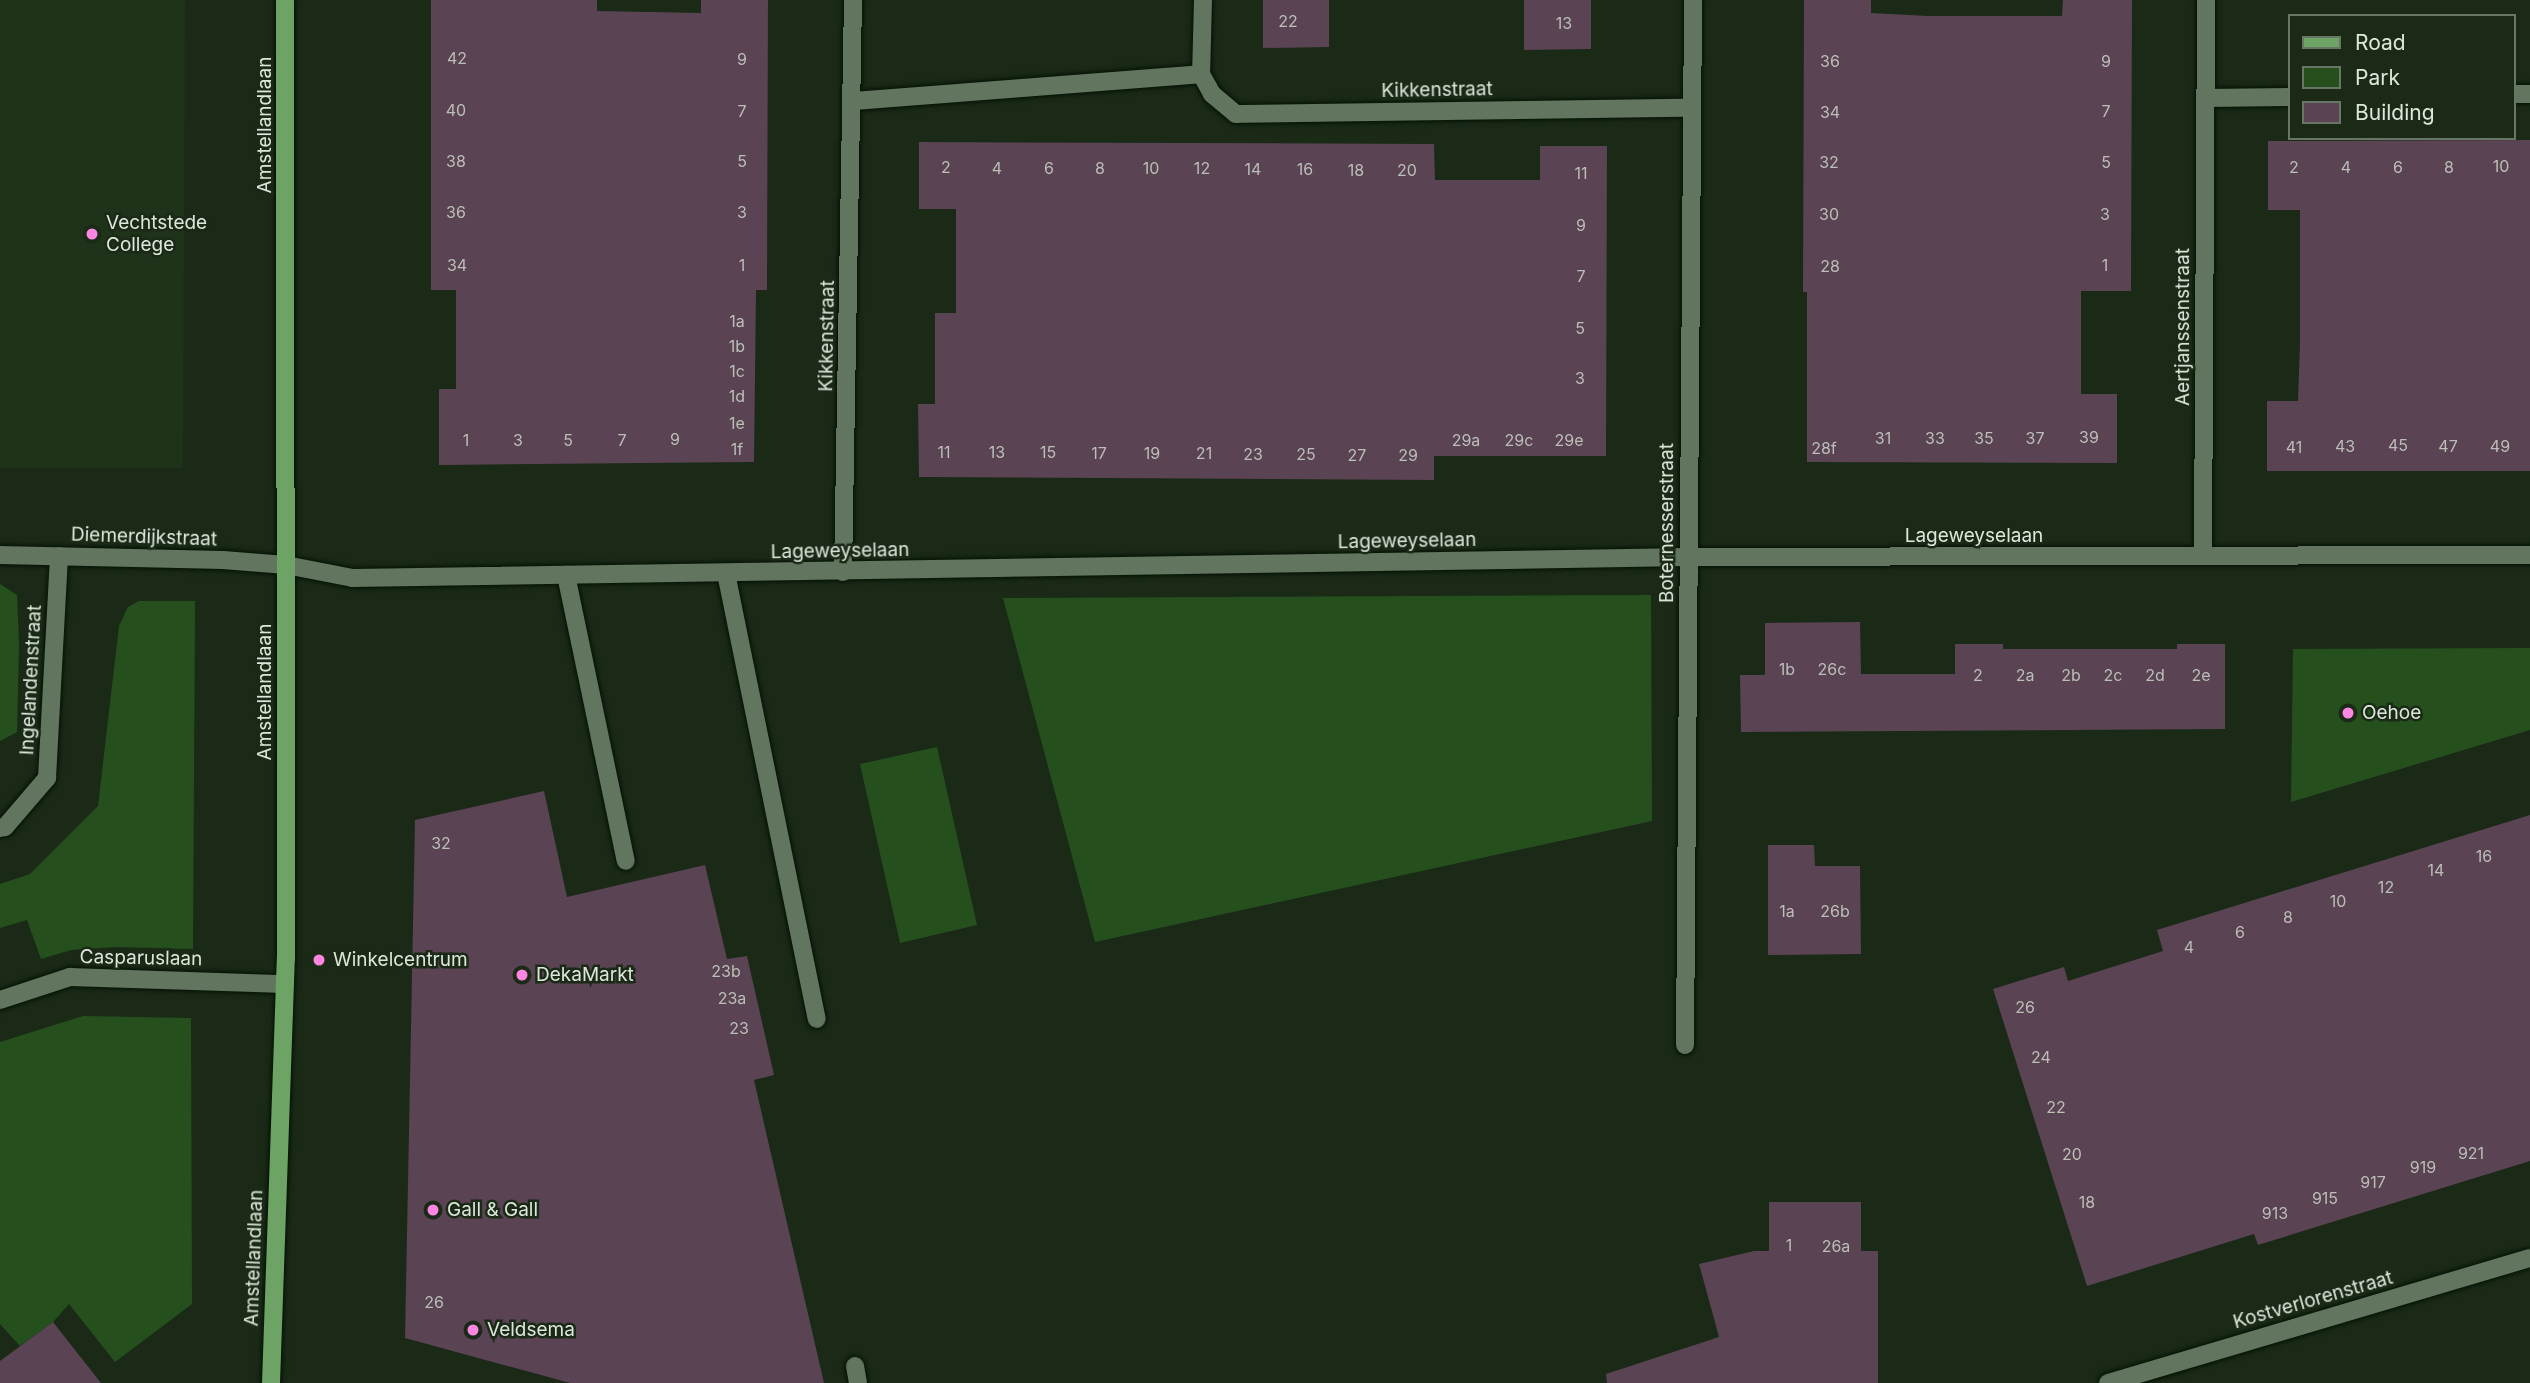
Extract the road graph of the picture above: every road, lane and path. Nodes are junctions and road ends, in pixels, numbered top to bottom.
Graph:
1 (285, 0) edge
2 (853, 0) edge
3 (1203, 0) edge
4 (1693, 0) edge
5 (2206, 0) edge
6 (1201, 74) junction
7 (2288, 97) edge
8 (2205, 98) junction
9 (853, 101) junction
10 (1692, 108) junction
11 (0, 555) edge
12 (2530, 555) edge
13 (58, 556) junction
14 (2203, 556) junction
15 (1688, 557) junction
16 (286, 565) junction
17 (843, 572) junction
18 (726, 573) junction
19 (566, 575) junction
20 (0, 828) edge
21 (626, 861) dead end
22 (285, 984) junction
23 (0, 1000) edge
24 (817, 1018) dead end
25 (1685, 1045) dead end
26 (2530, 1258) edge
27 (271, 1383) edge
28 (2108, 1383) edge

1 - 16 main road, Amstellandlaan
2 - 9 street, Kikkenstraat
3 - 6 street
4 - 10 street, Boternesserstraat
5 - 8 street, Aertjanssenstraat
6 - 9 street
6 - 10 street, Kikkenstraat
7 - 8 street
8 - 14 street, Aertjanssenstraat
9 - 17 street, Kikkenstraat
10 - 15 street, Boternesserstraat
11 - 13 street, Diemerdijkstraat
12 - 14 street, Lageweyselaan
13 - 16 street, Diemerdijkstraat
13 - 20 street, Ingelandenstraat
14 - 15 street, Lageweyselaan
15 - 17 street, Lageweyselaan
15 - 25 street, Boternesserstraat
16 - 19 street, Lageweyselaan
16 - 22 main road, Amstellandlaan
17 - 18 street, Lageweyselaan
18 - 19 street, Lageweyselaan
18 - 24 street
19 - 21 street
22 - 23 street, Casparuslaan
22 - 27 main road, Amstellandlaan
26 - 28 street, Kostverlorenstraat

